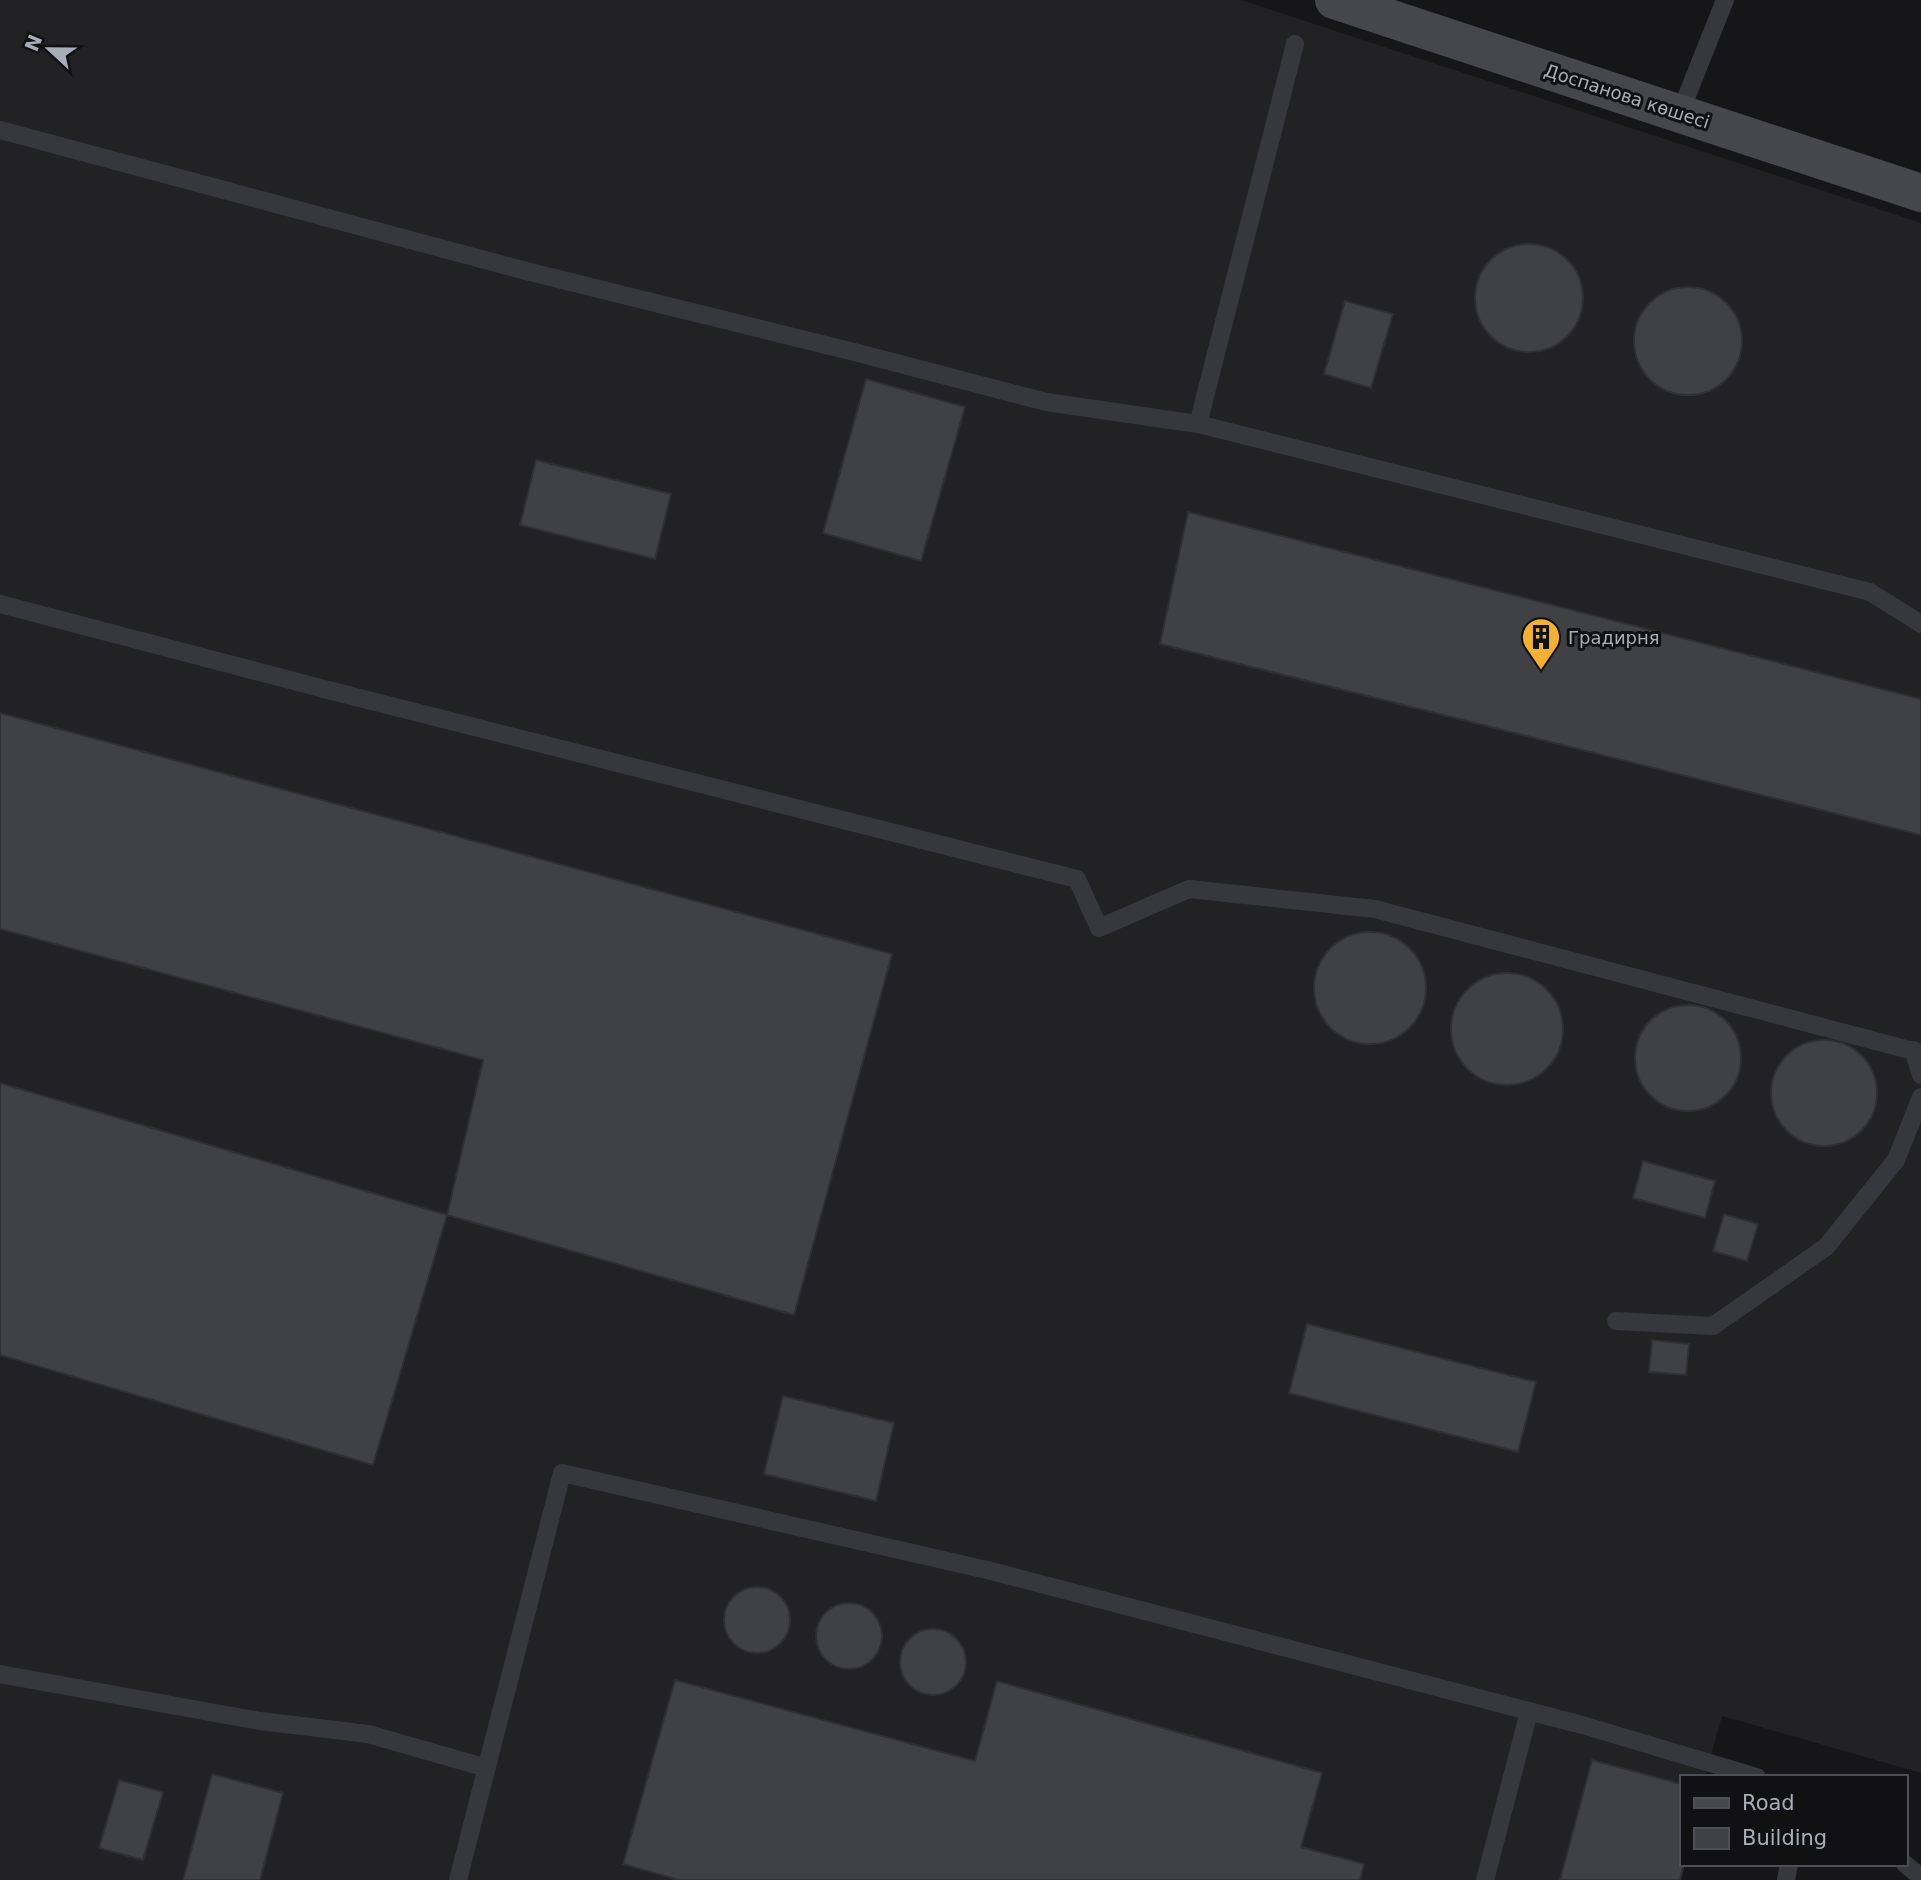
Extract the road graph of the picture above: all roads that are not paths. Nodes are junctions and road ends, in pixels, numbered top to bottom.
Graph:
1 (1334, 0) edge
2 (1725, 0) edge
3 (1295, 44) dead end
4 (1680, 113) junction
5 (0, 130) edge
6 (1921, 192) edge
7 (1198, 424) junction
8 (0, 604) edge
9 (1921, 624) edge
10 (1917, 1051) edge
11 (1921, 1075) edge
12 (1921, 1097) edge
13 (1616, 1321) dead end
14 (0, 1674) edge
15 (1529, 1712) junction
16 (487, 1768) junction
17 (1750, 1775) edge
18 (1907, 1866) edge
19 (1921, 1877) edge
20 (458, 1880) edge
21 (1485, 1880) edge

1 - 4 street, Доспанова көшесі
2 - 4 lane
3 - 7 lane
4 - 6 street, Доспанова көшесі
5 - 7 lane
7 - 9 lane
8 - 10 lane
10 - 11 lane
12 - 13 lane
14 - 16 lane
15 - 16 lane
15 - 17 lane
15 - 21 lane
16 - 20 lane
18 - 19 lane

